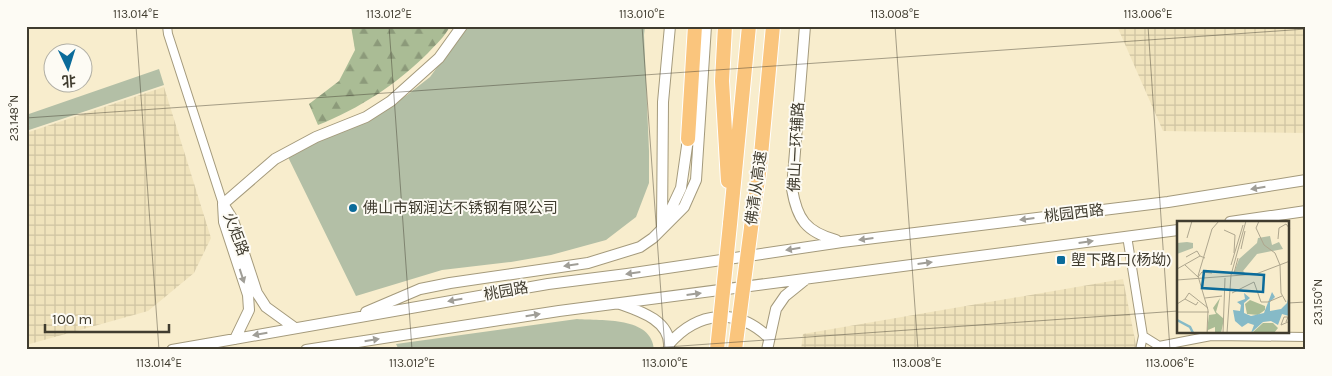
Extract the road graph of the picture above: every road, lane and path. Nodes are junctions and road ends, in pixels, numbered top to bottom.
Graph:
1 (167, 26) edge
2 (462, 26) edge
3 (670, 26) edge
4 (695, 26) edge
5 (706, 26) edge
6 (725, 26) edge
7 (749, 26) edge
8 (773, 26) edge
9 (805, 26) edge
10 (688, 139) joint
11 (1306, 180) edge
12 (223, 204) junction
13 (1306, 211) edge
14 (1237, 221) edge
15 (730, 224) junction
16 (662, 227) junction
17 (1177, 230) edge
18 (1127, 236) junction
19 (842, 242) junction
20 (807, 279) junction
21 (620, 303) junction
22 (349, 319) junction
23 (295, 328) junction
24 (1143, 336) junction
25 (1306, 337) edge
26 (769, 338) junction
27 (234, 339) junction
28 (669, 347) edge
29 (172, 350) edge
30 (306, 350) edge
31 (717, 350) edge
32 (735, 350) edge
33 (767, 350) edge
34 (1140, 350) edge

1 - 12 street
2 - 12 main road
3 - 16 main road
4 - 10 highway
5 - 16 main road
6 - 15 highway
7 - 15 highway, 佛清从高速
8 - 32 highway, 佛清从高速, bridge
9 - 19 main road, 佛山一环辅路
10 - 16 main road
11 -> 19 main road, 桃园西路
12 - 23 main road, 火炬路
12 -> 27 main road, 火炬路
13 - 14 main road
15 - 31 highway, 佛清从高速, bridge
16 -> 22 main road
17 - 18 main road, 桃园西路
20 -> 18 main road, 桃园西路
18 - 24 street
19 -> 22 main road, 桃园路
21 -> 20 main road, 桃园路
20 - 26 main road
21 - 28 main road
30 -> 21 main road, 桃园路
22 - 23 main road, 桃园路
23 -> 27 main road, 桃园路
24 - 25 street
24 - 34 street
26 - 28 main road
26 - 33 main road
27 - 29 main road, 桃园路

